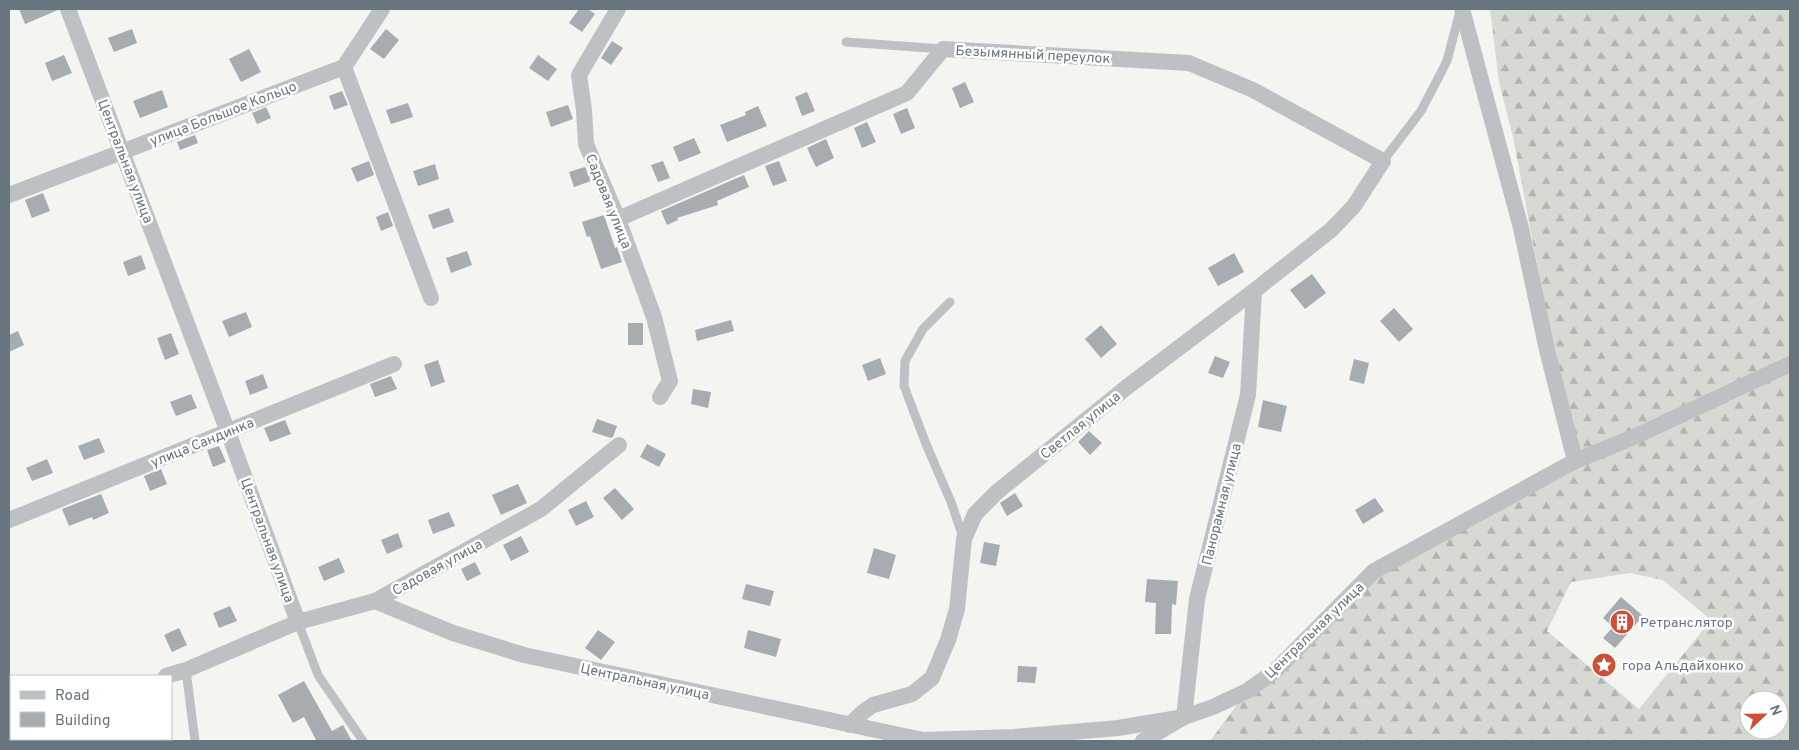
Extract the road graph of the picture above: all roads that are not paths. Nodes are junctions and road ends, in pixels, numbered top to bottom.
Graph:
1 (68, 9) edge
2 (382, 9) edge
3 (616, 9) edge
4 (1461, 9) edge
5 (846, 42) dead end
6 (943, 49) junction
7 (344, 67) junction
8 (122, 152) junction
9 (1382, 161) junction
10 (9, 195) edge
11 (618, 219) junction
12 (1254, 291) junction
13 (431, 298) dead end
14 (950, 302) dead end
15 (394, 364) dead end
16 (1790, 364) edge
17 (660, 396) dead end
18 (228, 432) junction
19 (619, 445) dead end
20 (1574, 462) junction
21 (9, 520) edge
22 (964, 539) junction
23 (375, 601) junction
24 (298, 622) junction
25 (186, 670) junction
26 (169, 675) edge
27 (1184, 717) junction
28 (850, 725) junction
29 (923, 740) edge
30 (195, 741) edge
31 (363, 741) edge
32 (1144, 741) edge

1 - 8 street, Центральная улица
2 - 7 street
3 - 11 street, Садовая улица
4 - 9 lane
4 - 20 street
5 - 6 lane
6 - 9 street, Безымянный переулок
6 - 11 street, Безымянный переулок
7 - 8 street, улица Большое Кольцо
7 - 13 street
8 - 10 street, улица Большое Кольцо
8 - 18 street, Центральная улица
9 - 12 street, Светлая улица
11 - 17 street, Садовая улица
12 - 22 street, Светлая улица
12 - 27 street, Панорамная улица
14 - 22 lane
15 - 18 street, улица Сандинка
16 - 20 street, Центральная улица
18 - 21 street, улица Сандинка
18 - 24 street, Центральная улица
19 - 23 street, Садовая улица
20 - 27 street, Центральная улица
22 - 28 street, Светлая улица
23 - 24 street
23 - 28 street, Центральная улица
24 - 25 street
24 - 31 lane
25 - 26 street
25 - 30 lane
27 - 29 street, Центральная улица
27 - 32 street
28 - 29 street, Центральная улица

